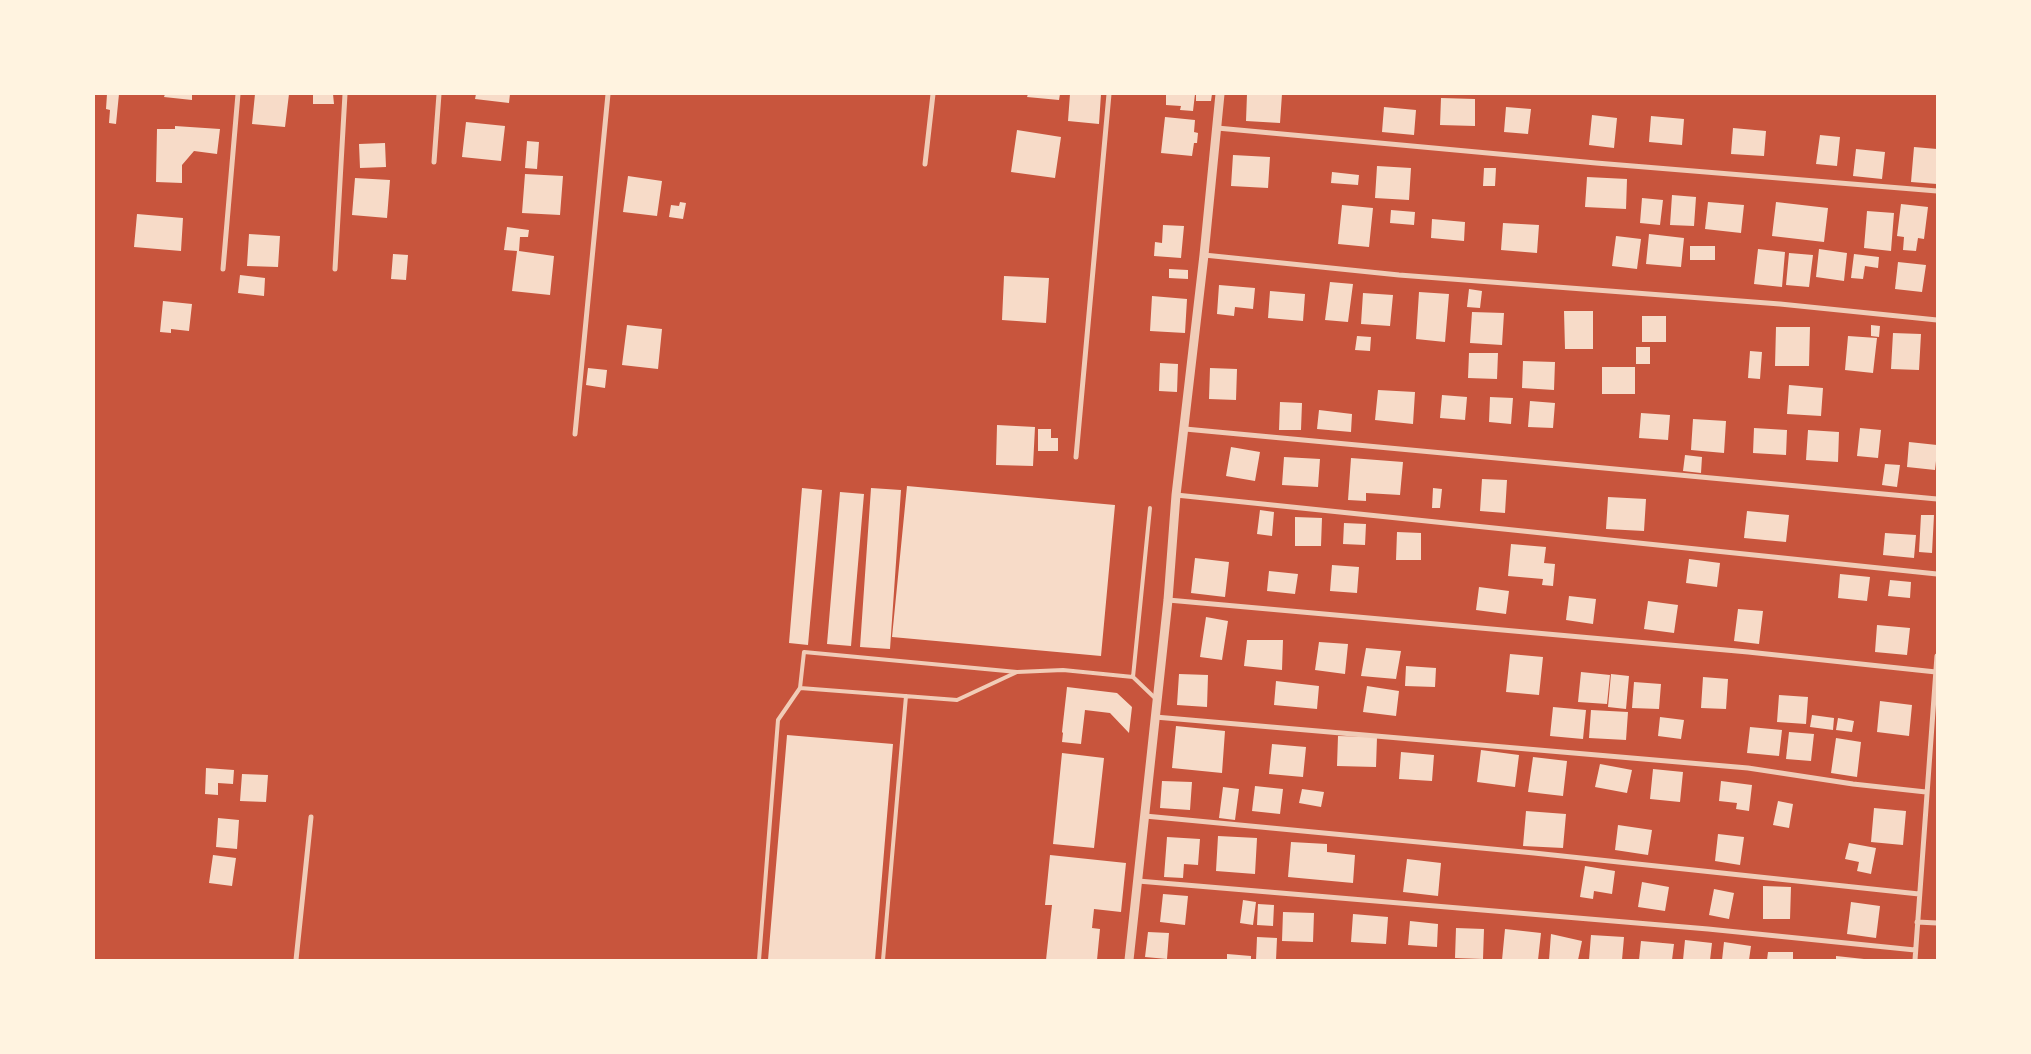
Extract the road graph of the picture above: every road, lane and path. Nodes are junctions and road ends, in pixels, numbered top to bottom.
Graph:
1 (238, 94) edge
2 (345, 94) edge
3 (439, 94) edge
4 (608, 94) edge
5 (933, 94) edge
6 (1109, 94) edge
7 (1220, 94) edge
8 (1217, 128) junction
9 (434, 162) dead end
10 (925, 164) dead end
11 (1937, 191) edge
12 (1204, 255) junction
13 (224, 269) dead end
14 (335, 269) dead end
15 (1937, 320) edge
16 (1185, 429) junction
17 (575, 434) dead end
18 (1076, 457) dead end
19 (1176, 495) junction
20 (1937, 500) edge
21 (1150, 508) dead end
22 (1937, 574) edge
23 (1168, 600) junction
24 (1937, 656) edge
25 (1017, 672) junction
26 (1936, 672) junction
27 (1133, 677) junction
28 (800, 688) junction
29 (906, 696) junction
30 (1157, 701) junction
31 (1155, 718) junction
32 (1926, 792) junction
33 (1145, 816) junction
34 (311, 817) dead end
35 (1138, 881) junction
36 (1919, 894) junction
37 (1917, 922) junction
38 (1937, 923) edge
39 (1916, 950) junction
40 (296, 960) edge
41 (759, 960) edge
42 (883, 960) edge
43 (1129, 960) edge
44 (1915, 960) edge

1 - 13 street
2 - 14 street
3 - 9 street
4 - 17 street
5 - 10 street
6 - 18 street
7 - 8 street
8 - 11 street
8 - 12 street
12 - 15 street
12 - 16 street
16 - 19 street
16 - 20 street
19 - 22 street
19 - 23 street
21 - 27 lane
23 - 26 street
23 - 30 street
24 - 26 street
25 - 27 lane
25 - 28 lane
25 - 29 lane
26 - 32 street
27 - 30 lane
28 - 29 lane
28 - 41 lane
29 - 42 lane
30 - 31 street
31 - 32 street
31 - 33 street
32 - 36 street
33 - 35 street
33 - 36 street
34 - 40 street
35 - 39 street
35 - 43 street
36 - 37 street
37 - 38 street
37 - 39 street
39 - 44 street

